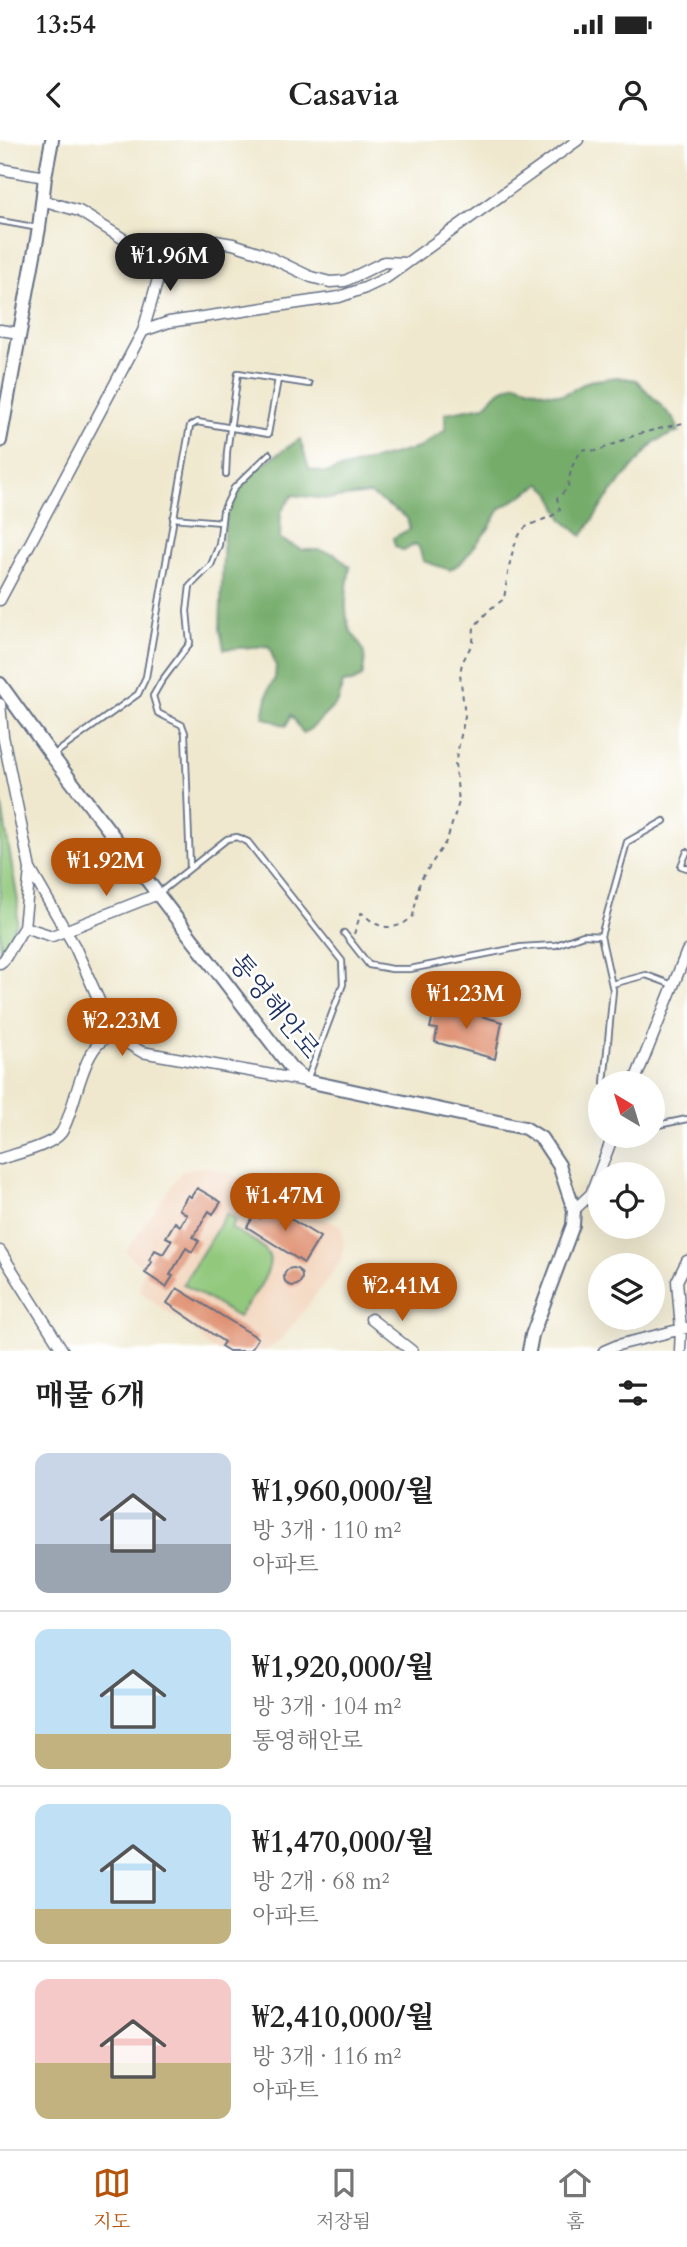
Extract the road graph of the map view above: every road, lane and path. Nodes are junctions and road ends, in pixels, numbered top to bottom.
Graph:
1 (52, 140) edge
2 (578, 140) edge
3 (0, 169) edge
4 (45, 177) junction
5 (42, 200) junction
6 (0, 221) edge
7 (39, 228) junction
8 (165, 246) junction
9 (406, 264) junction
10 (0, 330) edge
11 (143, 331) junction
12 (19, 333) junction
13 (278, 379) junction
14 (309, 384) dead end
15 (687, 422) edge
16 (230, 428) junction
17 (0, 441) edge
18 (269, 454) dead end
19 (226, 474) dead end
20 (173, 517) junction
21 (221, 523) junction
22 (0, 600) edge
23 (0, 684) edge
24 (0, 704) edge
25 (52, 756) junction
26 (664, 821) dead end
27 (687, 852) edge
28 (190, 868) junction
29 (687, 868) edge
30 (30, 869) junction
31 (158, 894) junction
32 (24, 927) junction
33 (65, 931) junction
34 (344, 933) dead end
35 (601, 936) junction
36 (351, 943) junction
37 (687, 951) edge
38 (0, 963) edge
39 (612, 984) junction
40 (673, 985) junction
41 (115, 1037) junction
42 (605, 1071) edge
43 (639, 1071) edge
44 (307, 1081) junction
45 (687, 1119) edge
46 (665, 1124) edge
47 (607, 1148) edge
48 (0, 1159) edge
49 (575, 1210) junction
50 (0, 1251) edge
51 (687, 1261) edge
52 (371, 1319) dead end
53 (684, 1329) edge
54 (532, 1335) junction
55 (63, 1351) edge
56 (412, 1351) edge
57 (522, 1351) edge
58 (529, 1351) edge
59 (604, 1351) edge
60 (680, 1351) edge

1 - 4 street
2 - 9 street
3 - 4 street
4 - 5 street
5 - 7 street
5 - 8 street
6 - 7 lane
7 - 12 street
8 - 9 street
8 - 11 street
9 - 11 street
10 - 12 street
11 - 22 street
12 - 17 street
13 - 14 lane
13 - 16 lane
13 - 16 lane
15 - 36 path
16 - 19 lane
16 - 20 lane
18 - 21 lane
20 - 21 lane
20 - 25 lane
21 - 28 lane
23 - 25 street, 통영해안로
24 - 30 street
25 - 31 street, 통영해안로
26 - 35 lane
27 - 29 lane
28 - 31 lane
28 - 44 lane
30 - 32 street
30 - 33 street
31 - 33 street
31 - 44 street, 통영해안로
32 - 33 street
32 - 38 street
33 - 41 street
34 - 36 lane
35 - 36 lane
35 - 39 lane
37 - 40 street
39 - 40 lane
39 - 42 lane
40 - 43 street
41 - 44 street
41 - 48 street
44 - 49 street, 통영해안로
45 - 46 lane
47 - 49 street
49 - 54 street
50 - 55 street
51 - 53 street
52 - 56 street
53 - 59 street
53 - 60 street
54 - 57 street
54 - 58 street

